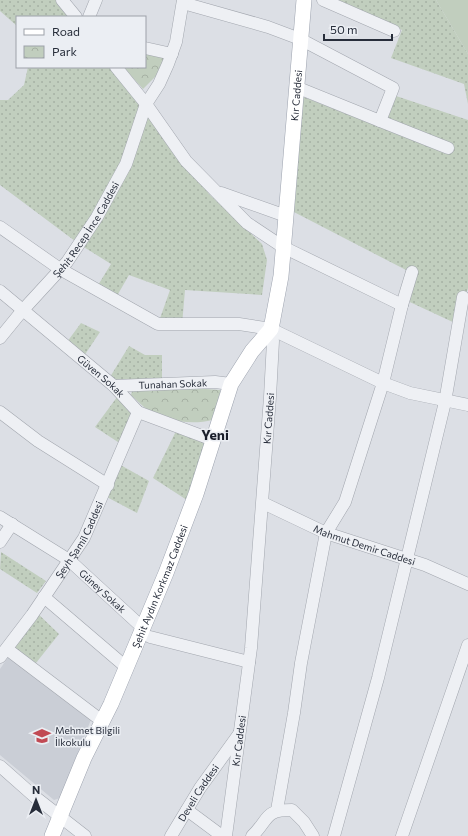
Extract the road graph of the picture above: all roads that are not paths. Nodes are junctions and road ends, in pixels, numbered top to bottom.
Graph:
1 (62, 0) edge
2 (96, 0) edge
3 (304, 0) edge
4 (323, 0) edge
5 (183, 2) edge
6 (75, 16) edge
7 (89, 16) edge
8 (394, 31) dead end
9 (300, 39) junction
10 (146, 48) edge
11 (172, 54) junction
12 (117, 68) edge
13 (296, 87) junction
14 (146, 104) junction
15 (380, 121) junction
16 (448, 148) dead end
17 (218, 192) junction
18 (286, 216) junction
19 (0, 227) edge
20 (283, 247) junction
21 (60, 269) junction
22 (412, 272) dead end
23 (0, 291) edge
24 (463, 297) dead end
25 (402, 305) junction
26 (22, 311) junction
27 (268, 334) junction
28 (0, 338) edge
29 (383, 383) junction
30 (231, 384) junction
31 (114, 386) junction
32 (445, 402) junction
33 (468, 406) edge
34 (0, 412) edge
35 (138, 412) junction
36 (213, 440) junction
37 (108, 485) junction
38 (263, 503) junction
39 (0, 517) edge
40 (12, 524) junction
41 (326, 533) junction
42 (0, 542) edge
43 (406, 559) junction
44 (69, 560) junction
45 (468, 584) edge
46 (44, 597) junction
47 (146, 632) junction
48 (468, 645) edge
49 (3, 653) edge
50 (249, 662) junction
51 (126, 667) junction
52 (102, 721) junction
53 (241, 730) junction
54 (0, 766) edge
55 (187, 810) junction
56 (277, 810) junction
57 (63, 825) edge
58 (52, 836) edge
59 (86, 836) edge
60 (171, 836) edge
61 (222, 836) edge
62 (226, 836) edge
63 (252, 836) edge
64 (313, 836) edge
65 (334, 836) edge
66 (402, 836) edge

1 - 6 street
2 - 7 street
3 - 9 main road, Kır Caddesi
4 - 8 street
5 - 9 street
5 - 11 street, Şehit Recep İnce Caddesi
9 - 13 main road, Kır Caddesi
9 - 15 street
10 - 11 street
11 - 14 street, Şehit Recep İnce Caddesi
12 - 14 street
13 - 15 street
13 - 18 main road, Kır Caddesi
14 - 17 street
14 - 21 street, Şehit Recep İnce Caddesi
15 - 16 street
17 - 18 street
17 - 20 street
18 - 20 main road, Kır Caddesi
19 - 21 street
20 - 25 street
20 - 27 main road, Kır Caddesi
21 - 26 street, Şehit Recep İnce Caddesi
21 - 27 street
22 - 25 street
23 - 26 street, Güven Sokak
24 - 32 street
25 - 29 street
26 - 28 street, Şehit Recep İnce Caddesi
26 - 31 street, Güven Sokak
27 - 29 street
27 - 30 main road, Şehit Aydın Korkmaz Caddesi
27 - 38 street, Kır Caddesi
27 - 47 main road, Şehit Aydın Korkmaz Caddesi
29 - 32 street
29 - 41 street
30 - 31 street, Tunahan Sokak
30 - 36 main road, Şehit Aydın Korkmaz Caddesi
31 - 35 street, Güven Sokak
32 - 33 street
32 - 43 street
34 - 37 street
35 - 36 street, Güven Sokak
35 - 37 street, Şeyh Şamil Caddesi
36 - 47 main road, Şehit Aydın Korkmaz Caddesi
37 - 44 street, Şeyh Şamil Caddesi
38 - 41 street, Mahmut Demir Caddesi
38 - 50 street, Kır Caddesi
39 - 40 street, Güney Sokak
40 - 42 street
40 - 44 street, Güney Sokak
41 - 43 street, Mahmut Demir Caddesi
41 - 56 street
43 - 45 street, Mahmut Demir Caddesi
43 - 65 street
44 - 46 street, Şeyh Şamil Caddesi
44 - 47 street, Güney Sokak
46 - 49 street, Şeyh Şamil Caddesi
46 - 51 street
47 - 50 street
47 - 51 main road, Şehit Aydın Korkmaz Caddesi
47 - 57 main road, Şehit Aydın Korkmaz Caddesi
48 - 66 street
49 - 52 street
50 - 53 street, Kır Caddesi
51 - 52 main road, Şehit Aydın Korkmaz Caddesi
52 - 57 main road, Şehit Aydın Korkmaz Caddesi
53 - 55 street, Develi Caddesi
53 - 62 street, Kır Caddesi
54 - 57 street
55 - 60 street, Develi Caddesi
55 - 61 street
56 - 63 street
56 - 64 street
57 - 58 main road, Şehit Aydın Korkmaz Caddesi
57 - 59 street

